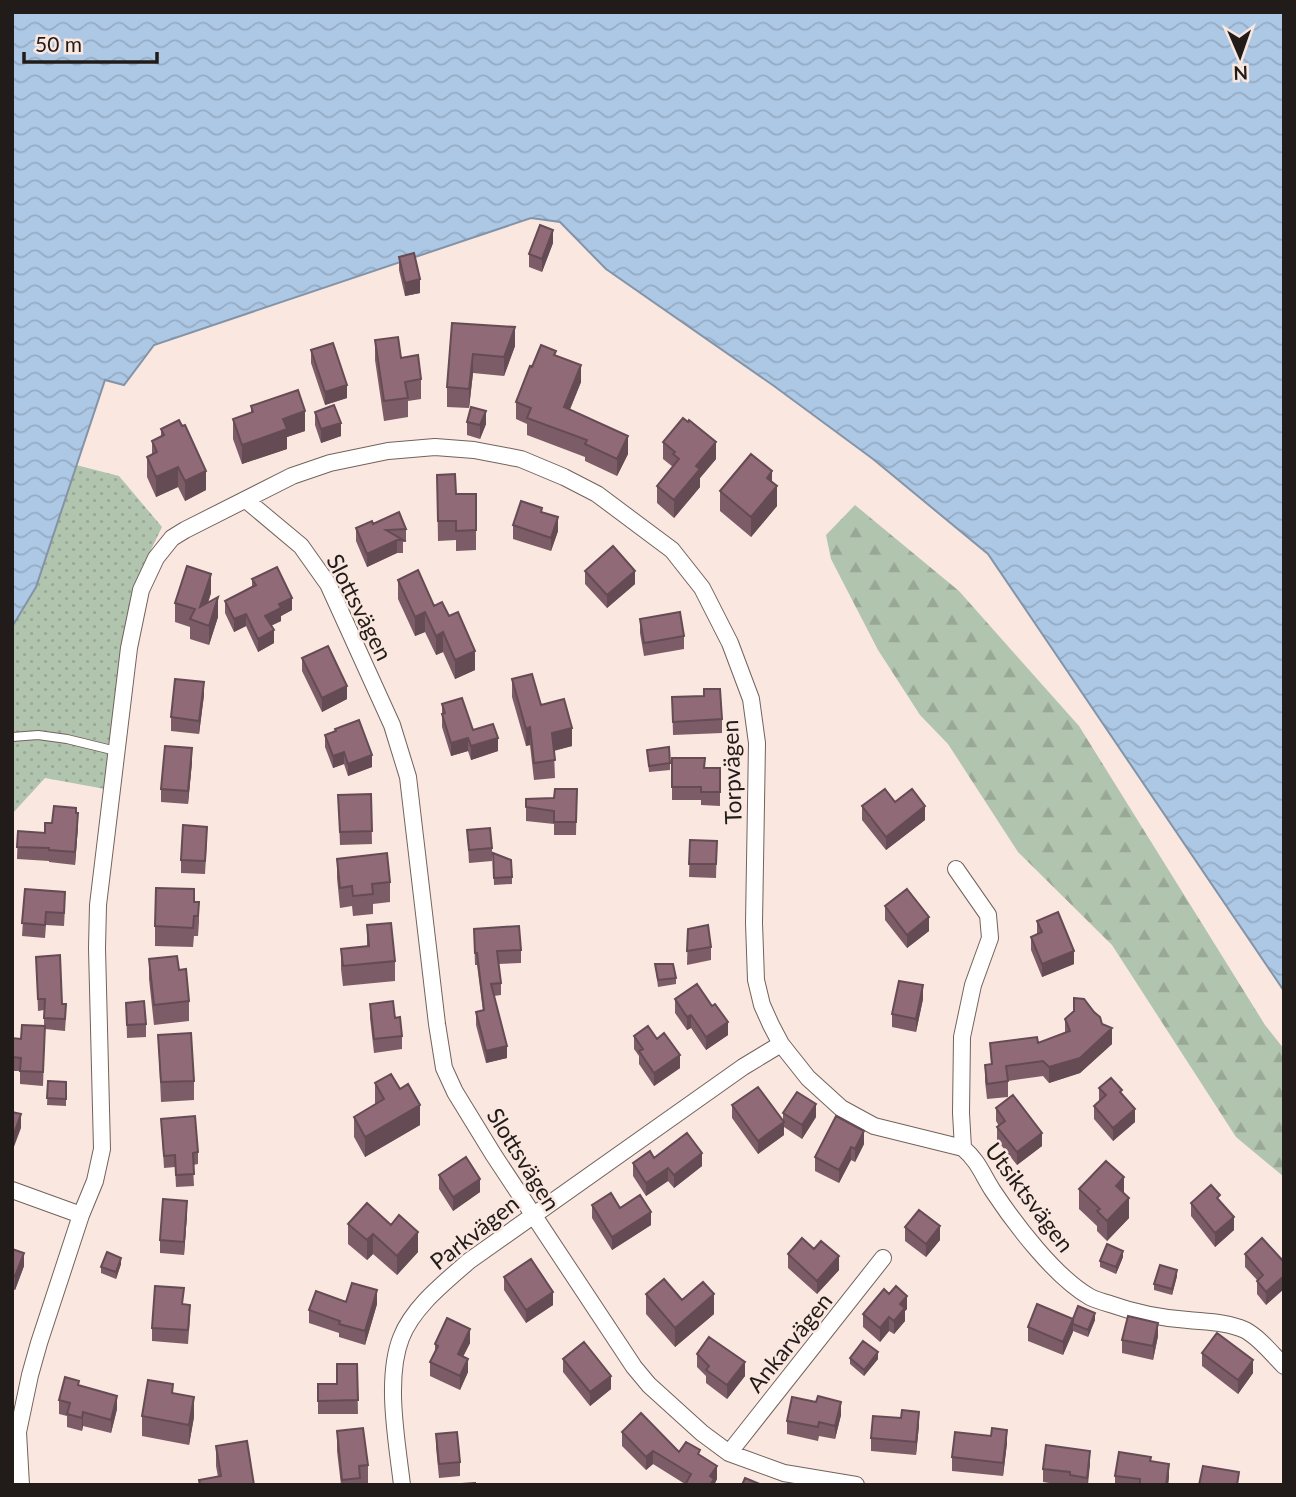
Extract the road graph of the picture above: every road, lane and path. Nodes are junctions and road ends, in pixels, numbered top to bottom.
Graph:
1 (246, 500) junction
2 (12, 737) edge
3 (116, 751) junction
4 (956, 869) dead end
5 (781, 1044) junction
6 (963, 1147) junction
7 (12, 1190) edge
8 (81, 1215) junction
9 (532, 1215) junction
10 (883, 1258) dead end
11 (1284, 1366) edge
12 (729, 1453) junction
13 (846, 1484) edge
14 (21, 1485) edge
15 (402, 1485) edge

1 - 3 street
1 - 5 street, Torpvägen
1 - 9 street, Slottsvägen
2 - 3 lane
3 - 8 street
4 - 6 street, Utsiktsvägen
5 - 6 street, Torpvägen
5 - 9 street, Parkvägen
6 - 11 street, Utsiktsvägen
7 - 8 street
8 - 14 street
9 - 12 street, Slottsvägen
9 - 15 street, Parkvägen
10 - 12 street, Ankarvägen
12 - 13 street, Slottsvägen

